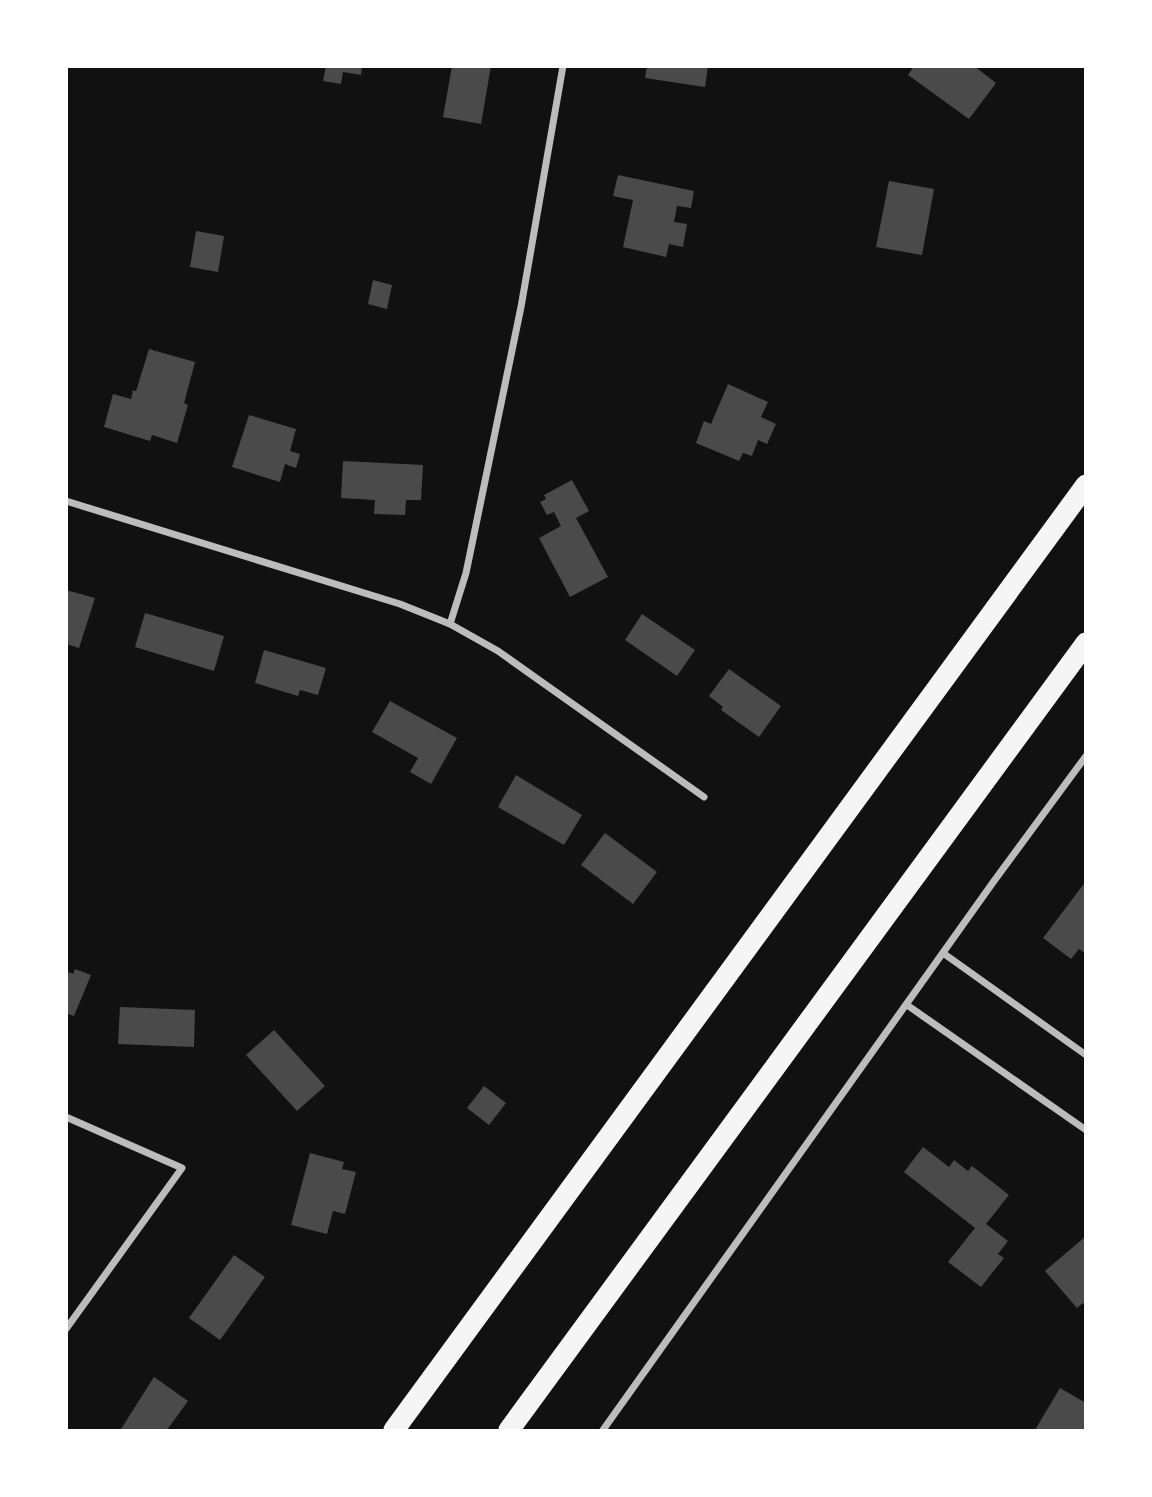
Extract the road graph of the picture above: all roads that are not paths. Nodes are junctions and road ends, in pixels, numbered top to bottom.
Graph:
1 (563, 66) edge
2 (1086, 485) edge
3 (66, 502) edge
4 (450, 624) junction
5 (1086, 643) edge
6 (1086, 756) edge
7 (704, 797) dead end
8 (943, 953) junction
9 (907, 1005) junction
10 (1086, 1055) edge
11 (66, 1117) edge
12 (1086, 1130) edge
13 (66, 1329) edge
14 (394, 1430) edge
15 (509, 1430) edge
16 (604, 1430) edge

1 - 4 street
2 - 14 highway
3 - 4 street
4 - 7 street
5 - 15 highway
6 - 8 street
8 - 9 street
8 - 10 street
9 - 12 street
9 - 16 street
11 - 13 street

